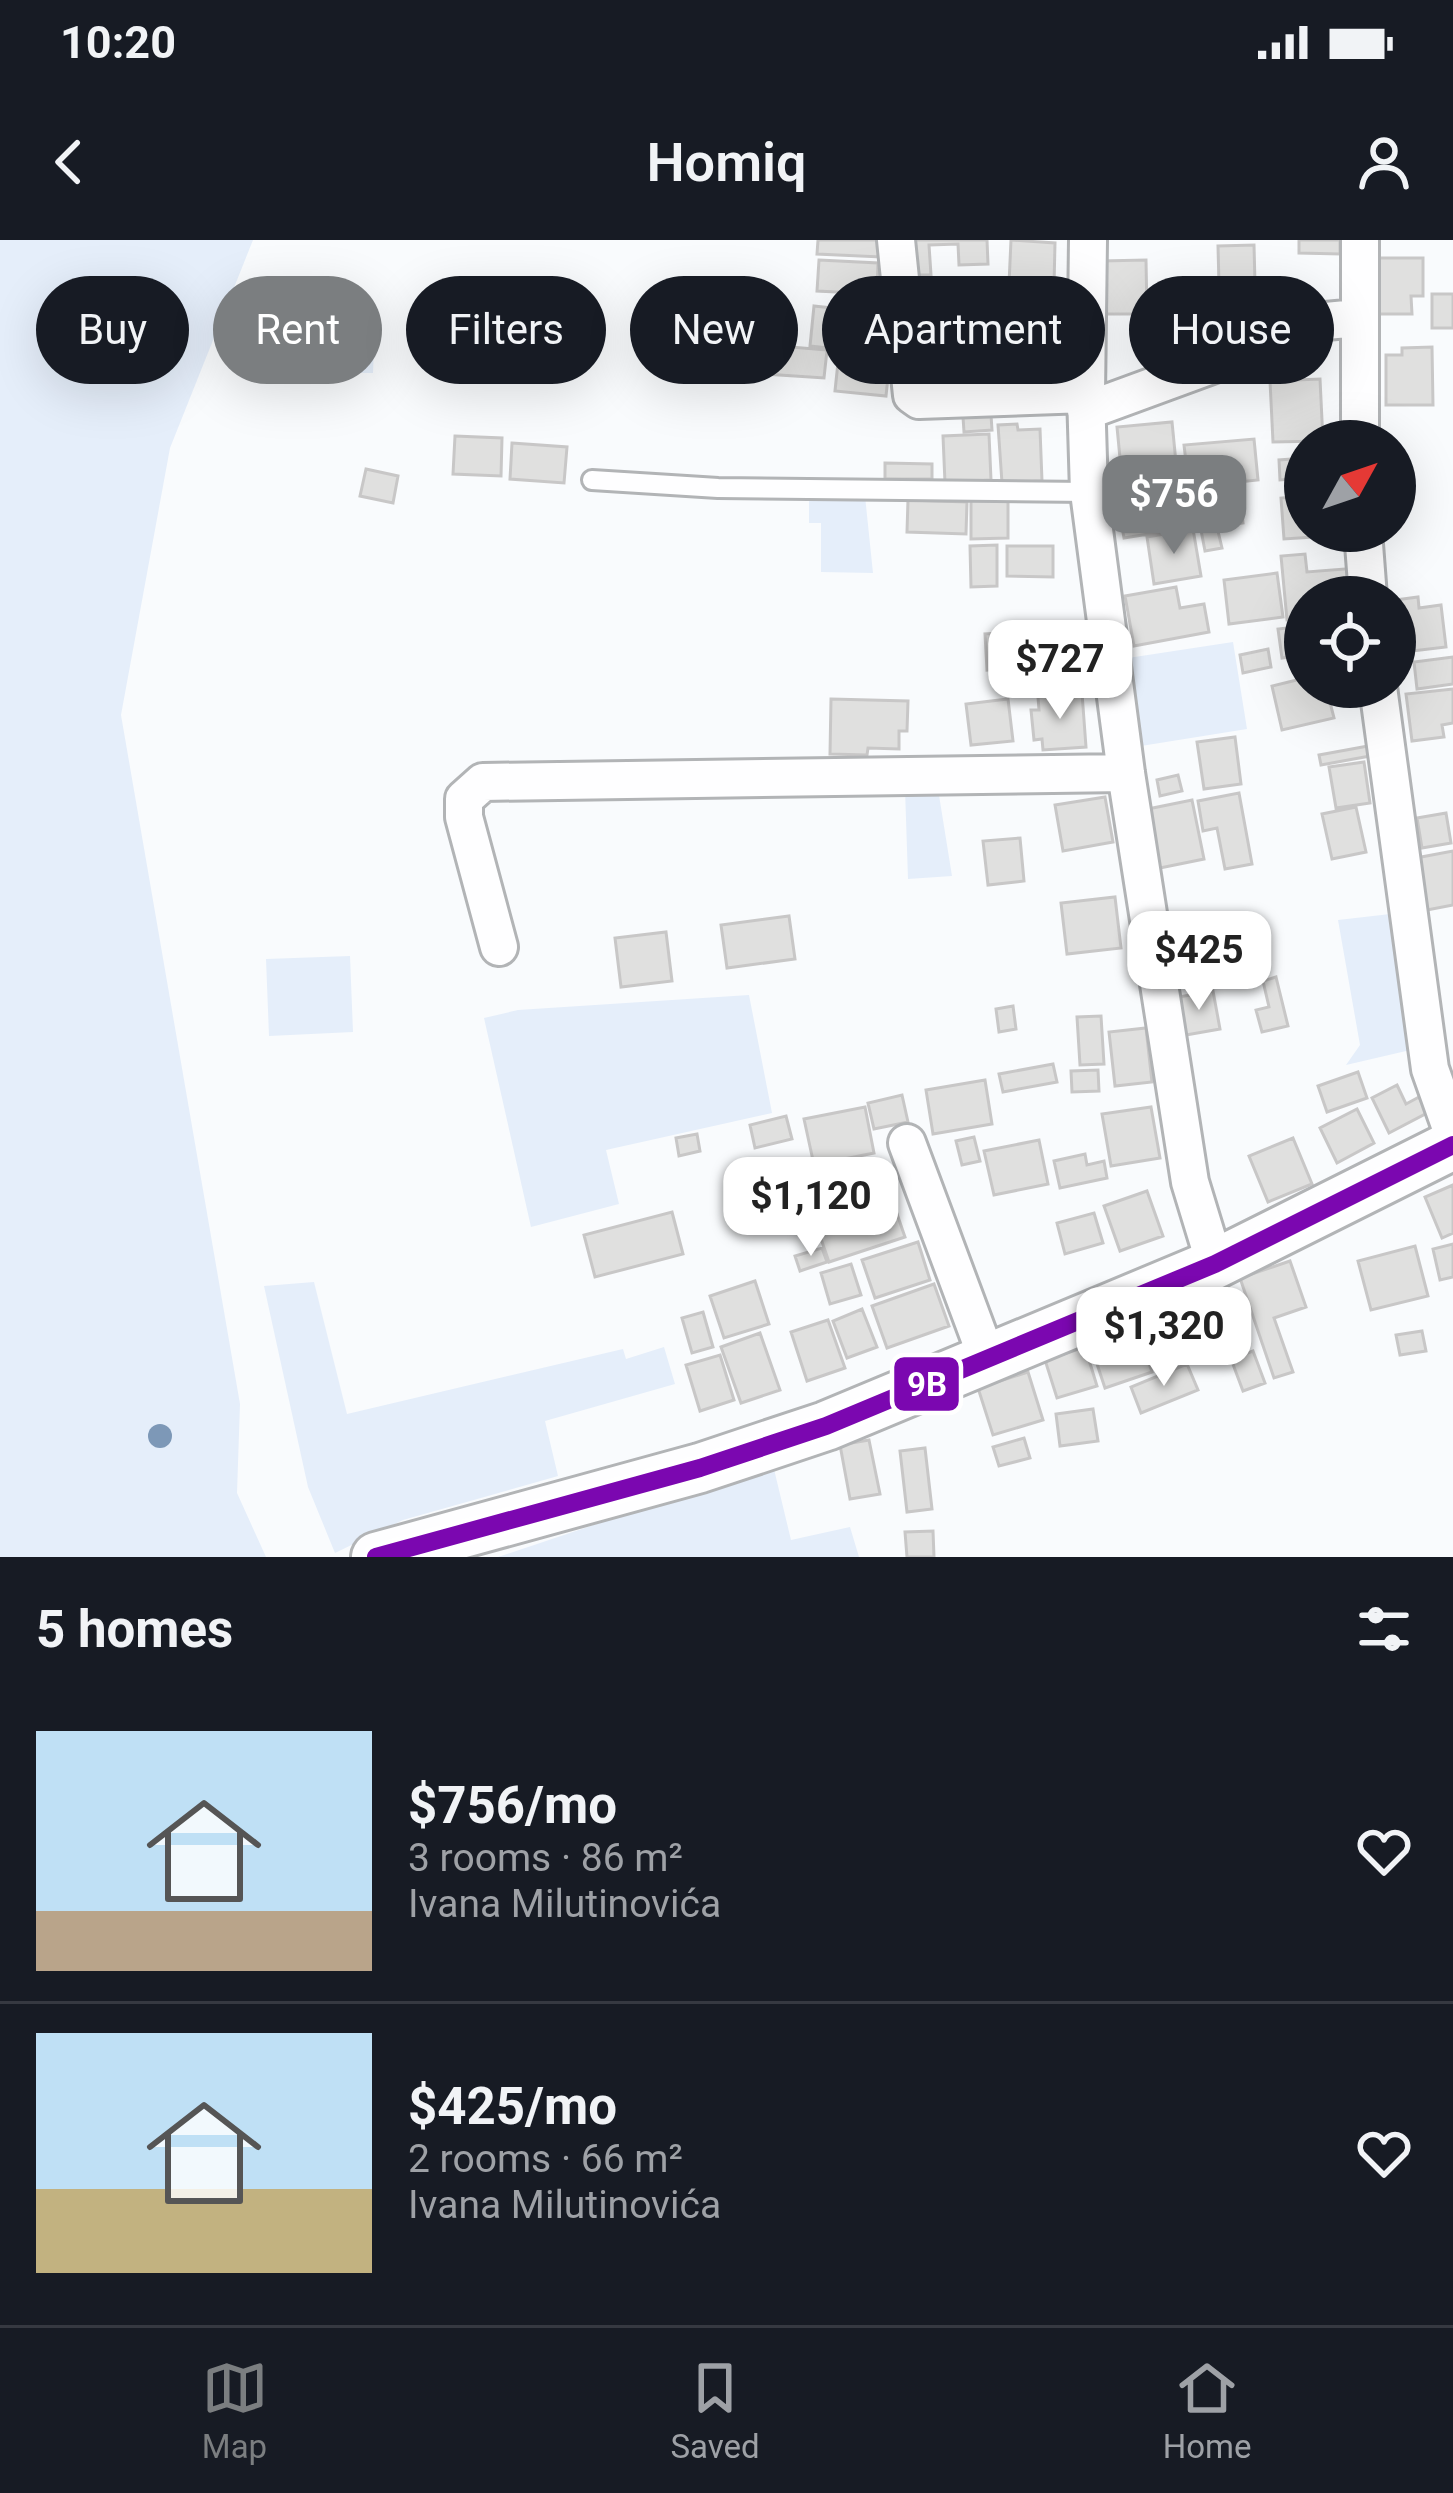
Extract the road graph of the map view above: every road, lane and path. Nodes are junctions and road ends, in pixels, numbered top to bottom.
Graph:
1 (896, 240) edge
2 (1088, 240) edge
3 (1360, 240) edge
4 (1358, 318) junction
5 (1086, 403) junction
6 (1360, 420) edge
7 (592, 480) dead end
8 (1089, 492) junction
9 (1381, 708) edge
10 (1126, 773) junction
11 (499, 947) dead end
12 (1453, 1134) edge
13 (907, 1143) dead end
14 (1453, 1145) edge
15 (1215, 1264) junction
16 (987, 1358) junction
17 (376, 1557) edge

1 - 5 street
2 - 5 street
3 - 4 street
4 - 5 street
4 - 6 street
5 - 8 street
7 - 8 lane
8 - 10 street
9 - 12 street
10 - 11 street
10 - 15 street
13 - 16 street
14 - 15 street
15 - 16 street
16 - 17 street

